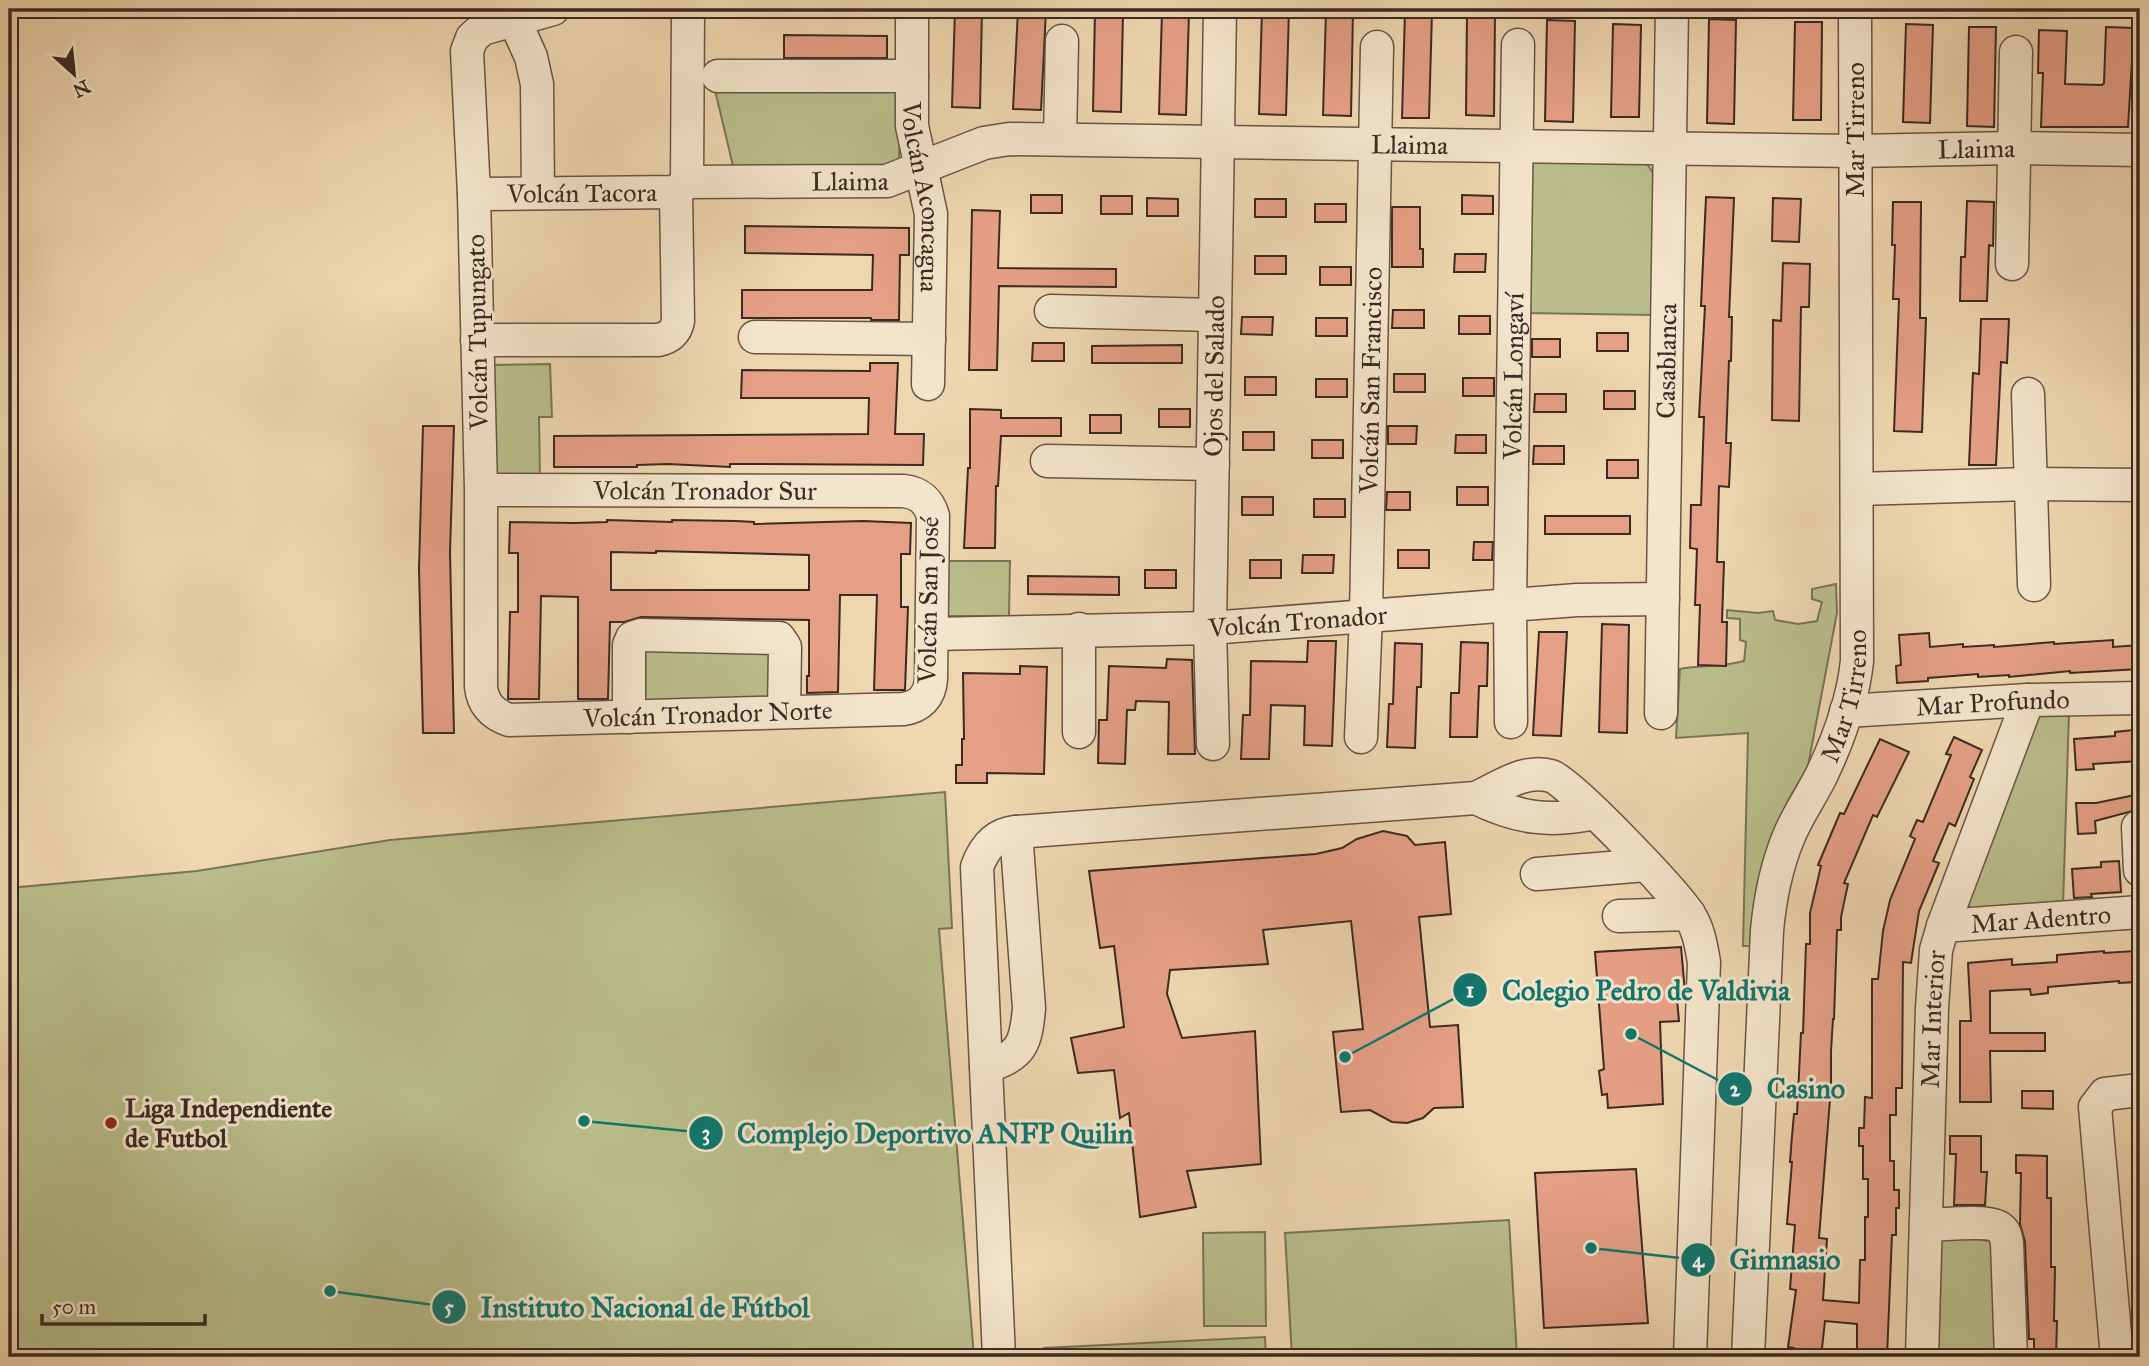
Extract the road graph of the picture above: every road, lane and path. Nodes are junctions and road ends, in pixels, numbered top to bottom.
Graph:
1 (553, 9) edge
2 (688, 9) edge
3 (912, 9) edge
4 (1220, 9) edge
5 (1672, 9) edge
6 (1855, 14) edge
7 (514, 19) junction
8 (1062, 41) dead end
9 (1518, 45) dead end
10 (1377, 47) dead end
11 (2016, 52) dead end
12 (718, 76) dead end
13 (912, 76) junction
14 (1060, 139) junction
15 (1218, 141) junction
16 (1376, 144) junction
17 (1516, 146) junction
18 (1670, 148) junction
19 (2014, 148) junction
20 (2140, 150) edge
21 (1855, 151) junction
22 (921, 168) junction
23 (681, 187) junction
24 (538, 193) junction
25 (474, 194) junction
26 (2012, 264) dead end
27 (1051, 311) dead end
28 (1215, 315) junction
29 (755, 337) dead end
30 (929, 339) junction
31 (477, 340) junction
32 (928, 384) dead end
33 (2028, 394) dead end
34 (1047, 461) dead end
35 (1213, 464) junction
36 (2030, 484) junction
37 (2140, 485) edge
38 (1857, 489) junction
39 (481, 490) junction
40 (926, 500) joint
41 (2034, 584) dead end
42 (1663, 599) junction
43 (1510, 604) junction
44 (1366, 615) junction
45 (1210, 628) junction
46 (1079, 629) junction
47 (932, 634) junction
48 (2140, 698) edge
49 (924, 700) joint
50 (2028, 700) junction
51 (492, 711) joint
52 (1846, 711) junction
53 (784, 712) junction
54 (1661, 713) dead end
55 (629, 717) junction
56 (1510, 722) dead end
57 (1079, 732) dead end
58 (1361, 737) dead end
59 (1213, 744) dead end
60 (1476, 798) junction
61 (1595, 813) junction
62 (2138, 827) dead end
63 (1016, 832) junction
64 (1646, 865) junction
65 (2140, 870) edge
66 (1537, 874) dead end
67 (2140, 912) edge
68 (1689, 914) junction
69 (1619, 916) dead end
70 (1942, 926) junction
71 (986, 1066) junction
72 (2140, 1090) edge
73 (1926, 1225) junction
74 (999, 1357) edge
75 (1690, 1357) edge
76 (1748, 1357) edge
77 (1922, 1357) edge
78 (2011, 1357) edge
79 (2117, 1357) edge

1 - 7 street, Volcán Tupungato
2 - 23 street
3 - 13 street, Volcán Aconcagua
4 - 15 street, Ojos del Salado
5 - 18 street, Casablanca
6 - 21 street, Mar Tirreno
7 - 24 street
7 - 25 street, Volcán Tupungato
8 - 14 street
9 - 17 street, Volcán Longaví
10 - 16 street, Volcán San Francisco
11 - 19 street
12 - 13 street
13 - 22 street, Volcán Aconcagua
14 - 15 street, Llaima
14 - 22 street, Llaima
15 - 16 street, Llaima
15 - 28 street, Ojos del Salado
16 - 17 street, Llaima
16 - 44 street, Volcán San Francisco
17 - 18 street, Llaima
17 - 43 street, Volcán Longaví
18 - 21 street, Llaima
18 - 42 street, Casablanca
19 - 20 street, Llaima
19 - 21 street, Llaima
19 - 26 street
21 - 38 street, Mar Tirreno
22 - 23 street, Llaima
22 - 30 street, Volcán Aconcagua
23 - 24 street, Volcán Tacora
23 - 31 street
24 - 25 street, Volcán Tacora
25 - 31 street, Volcán Tupungato
27 - 28 street
28 - 35 street, Ojos del Salado
29 - 30 street
30 - 32 street, Volcán Aconcagua
31 - 39 street, Volcán Tupungato
33 - 36 street
34 - 35 street
35 - 45 street, Ojos del Salado
36 - 37 street
36 - 38 street
36 - 41 street
38 - 52 street, Mar Tirreno
39 - 40 street, Volcán Tronador Sur
39 - 51 street, Volcán Tupungato
40 - 47 street, Volcán San José
42 - 43 street, Volcán Tronador
42 - 54 street, Casablanca
43 - 44 street, Volcán Tronador
43 - 56 street, Volcán Longaví
44 - 45 street, Volcán Tronador
44 - 58 street, Volcán San Francisco
45 - 46 street, Volcán Tronador
45 - 59 street, Ojos del Salado
46 - 47 street, Volcán Tronador
46 - 57 street
47 - 49 street, Volcán San José
48 - 50 street, Mar Profundo
49 - 53 street, Volcán Tronador Norte
50 - 52 street, Mar Profundo
50 - 70 street, Mar Interior
51 - 55 street, Volcán Tronador Norte
52 - 76 street, Mar Tirreno
53 - 55 street, Volcán Tronador Norte
53 - 55 street
60 - 61 street
60 - 61 street
60 - 63 street
61 - 64 street
62 - 65 street
63 - 71 street
63 - 71 street
64 - 66 street
64 - 68 street
67 - 70 street, Mar Adentro
68 - 69 street
68 - 75 street
70 - 73 street, Mar Interior
71 - 74 street
72 - 79 street
73 - 77 street, Mar Interior
73 - 78 street

